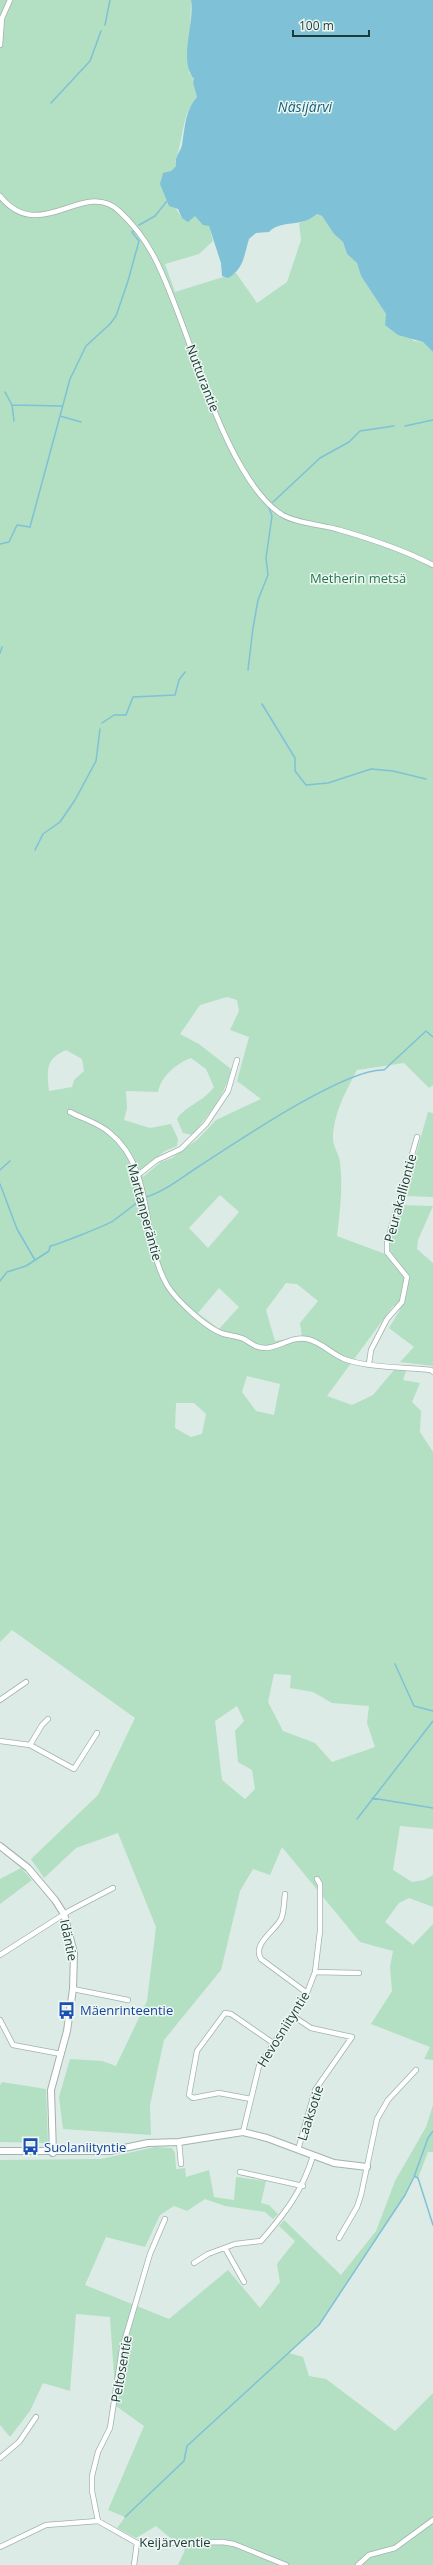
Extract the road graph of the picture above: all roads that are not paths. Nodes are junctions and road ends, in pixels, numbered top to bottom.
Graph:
1 (10, 0) edge
2 (0, 44) edge
3 (0, 196) edge
4 (433, 565) edge
5 (237, 1060) dead end
6 (70, 1112) dead end
7 (417, 1137) dead end
8 (138, 1175) junction
9 (369, 1364) junction
10 (433, 1372) edge
11 (26, 1682) dead end
12 (0, 1700) edge
13 (48, 1719) dead end
14 (97, 1734) dead end
15 (0, 1741) edge
16 (30, 1745) junction
17 (0, 1846) edge
18 (317, 1879) dead end
19 (113, 1888) dead end
20 (285, 1894) dead end
21 (64, 1914) junction
22 (0, 1955) edge
23 (316, 1972) junction
24 (359, 1973) dead end
25 (73, 1989) junction
26 (307, 1993) junction
27 (128, 2000) dead end
28 (293, 2016) junction
29 (0, 2020) edge
30 (273, 2043) junction
31 (61, 2054) junction
32 (416, 2070) dead end
33 (251, 2099) junction
34 (243, 2132) junction
35 (179, 2142) junction
36 (298, 2150) junction
37 (0, 2151) edge
38 (53, 2153) junction
39 (313, 2156) junction
40 (181, 2164) dead end
41 (367, 2167) junction
42 (240, 2172) dead end
43 (303, 2186) junction
44 (165, 2218) dead end
45 (339, 2238) dead end
46 (225, 2248) junction
47 (194, 2263) dead end
48 (244, 2282) dead end
49 (36, 2417) dead end
50 (0, 2458) edge
51 (433, 2520) edge
52 (98, 2521) junction
53 (137, 2543) junction
54 (0, 2547) edge
55 (134, 2565) edge
56 (286, 2565) edge
57 (358, 2565) edge

1 - 2 street
3 - 4 street, Nutturantie
5 - 8 street
6 - 8 street, Marttanperäntie
7 - 9 street, Peurakalliontie
8 - 9 street, Marttanperäntie
9 - 10 street, Marttanperäntie
11 - 12 street
13 - 16 street
14 - 16 street
15 - 16 street
17 - 21 street, Idäntie
18 - 23 street, Hevosniityntie
19 - 21 street
20 - 26 street
21 - 22 street
21 - 25 street, Idäntie
23 - 24 street
23 - 26 street, Hevosniityntie
25 - 27 street
25 - 31 street, Idäntie
26 - 28 street, Hevosniityntie
28 - 30 street, Hevosniityntie
28 - 36 street, Laaksotie
29 - 31 street
30 - 33 street, Hevosniityntie
30 - 33 street
31 - 38 street, Idäntie
32 - 41 street
33 - 34 street, Hevosniityntie
34 - 35 street
34 - 36 street
35 - 38 street
35 - 40 street
36 - 39 street
37 - 38 street
39 - 41 street
39 - 43 street
41 - 45 street
42 - 43 street
43 - 46 street
44 - 52 street, Peltosentie
46 - 47 street
46 - 48 street
49 - 50 street
51 - 57 street
52 - 53 street, Keijärventie
52 - 54 street
53 - 55 street
53 - 56 street, Keijärventie

